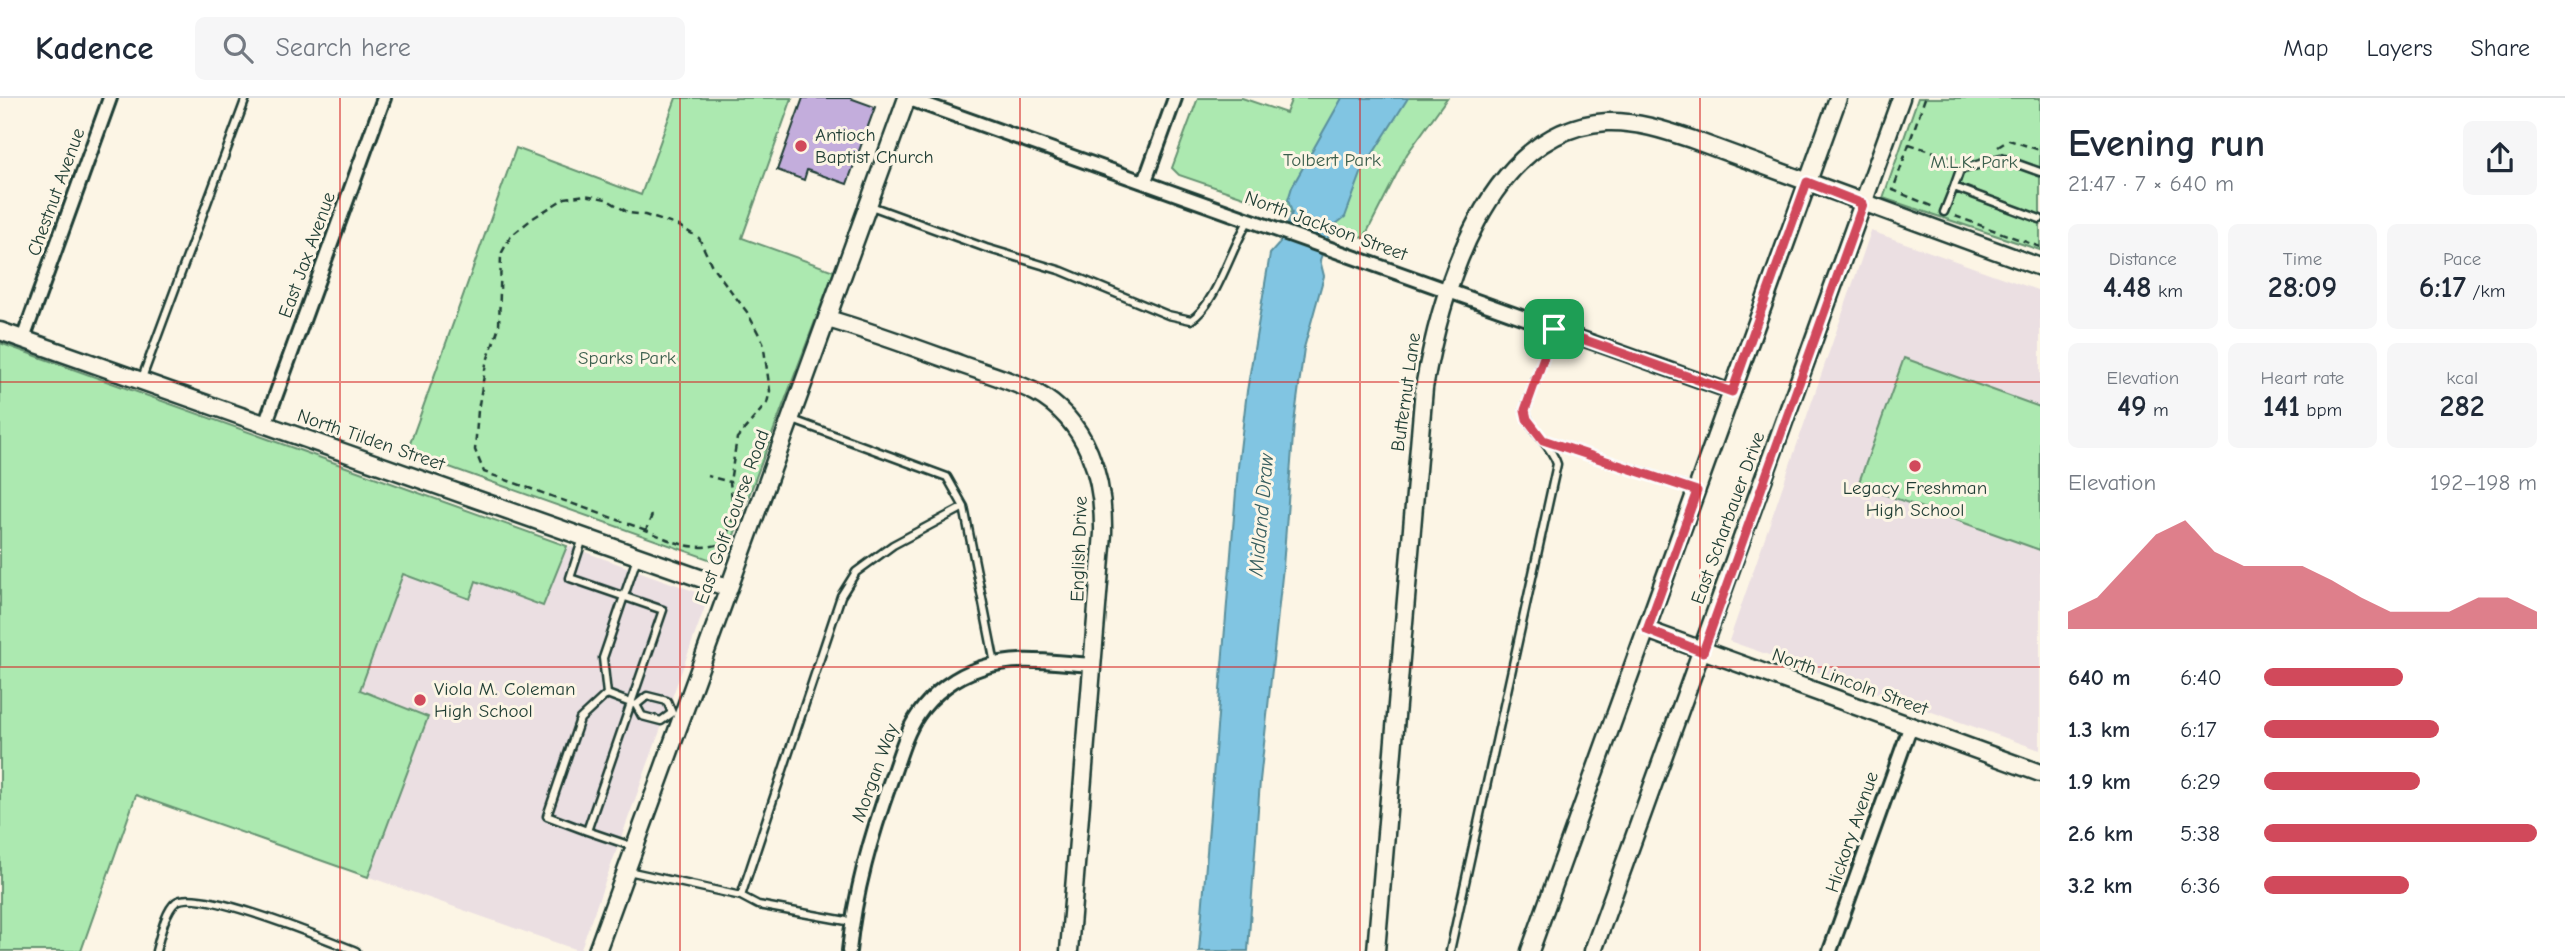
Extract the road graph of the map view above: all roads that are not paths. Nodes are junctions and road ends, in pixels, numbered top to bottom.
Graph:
1 (110, 98) edge
2 (246, 98) edge
3 (384, 98) edge
4 (907, 98) edge
5 (1175, 98) edge
6 (1838, 98) edge
7 (1901, 98) edge
8 (2040, 172) edge
9 (1145, 181) junction
10 (1807, 182) junction
11 (1954, 187) junction
12 (1863, 204) junction
13 (869, 206) junction
14 (1944, 212) dead end
15 (1250, 218) junction
16 (2040, 219) edge
17 (2040, 267) edge
18 (1448, 290) junction
19 (828, 319) junction
20 (1554, 329) junction
21 (0, 331) edge
22 (23, 339) junction
23 (141, 381) junction
24 (1732, 392) junction
25 (791, 419) junction
26 (265, 425) junction
27 (1543, 440) junction
28 (1697, 491) junction
29 (964, 507) junction
30 (583, 537) junction
31 (638, 556) junction
32 (728, 588) junction
33 (625, 597) junction
34 (1647, 630) junction
35 (1703, 652) junction
36 (995, 664) junction
37 (1093, 665) junction
38 (607, 694) junction
39 (634, 704) junction
40 (677, 715) junction
41 (1910, 725) junction
42 (2040, 773) edge
43 (587, 831) junction
44 (634, 847) junction
45 (626, 870) junction
46 (741, 896) junction
47 (852, 922) junction
48 (156, 951) edge
49 (356, 951) edge
50 (597, 951) edge
51 (849, 951) edge
52 (1069, 951) edge
53 (1376, 951) edge
54 (1450, 951) edge
55 (1530, 951) edge
56 (1593, 951) edge
57 (1830, 951) edge

1 - 22 street, Chestnut Avenue
2 - 23 lane
3 - 26 street, East Jax Avenue
4 - 9 street, North Jackson Street
4 - 13 street, East Golf Course Road
5 - 9 street
6 - 10 street, East Scharbauer Drive
7 - 12 street, East Scharbauer Drive
8 - 11 lane
9 - 15 street, North Jackson Street
10 - 12 street, Butternut Lane
10 - 18 street, Butternut Lane
10 - 24 street, East Scharbauer Drive
11 - 14 lane
11 - 16 lane
12 - 17 street, Butternut Lane
12 - 35 street, East Scharbauer Drive
13 - 15 lane
13 - 19 street, East Golf Course Road
15 - 18 street, North Jackson Street
18 - 20 street, North Jackson Street
18 - 53 street, Butternut Lane
19 - 25 street, East Golf Course Road
19 - 37 street, English Drive
20 - 24 street, North Jackson Street
20 - 27 lane
21 - 22 street, North Tilden Street
22 - 23 street, North Tilden Street
23 - 26 street, North Tilden Street
24 - 28 street, East Scharbauer Drive
25 - 29 lane
25 - 32 street, East Golf Course Road
26 - 30 street, North Tilden Street
27 - 28 lane
27 - 54 lane
28 - 34 street, East Scharbauer Drive
29 - 36 lane
29 - 46 lane
30 - 31 street, North Tilden Street
30 - 33 lane
31 - 32 street, North Tilden Street
31 - 33 lane
32 - 40 street, East Golf Course Road
33 - 38 lane
33 - 39 lane
34 - 35 street, North Lincoln Street
34 - 55 street, East Scharbauer Drive
35 - 41 street, North Lincoln Street
35 - 56 street, East Scharbauer Drive
36 - 37 street, Morgan Way
36 - 47 street, Morgan Way
37 - 52 street, English Drive
38 - 39 lane
38 - 43 lane
39 - 40 lane
39 - 40 lane
39 - 43 lane
40 - 44 street, East Golf Course Road
41 - 42 street, North Lincoln Street
41 - 57 street, Hickory Avenue
43 - 44 lane
44 - 45 street, East Golf Course Road
45 - 46 lane
45 - 50 street, East Golf Course Road
46 - 47 lane
47 - 51 street, Morgan Way
48 - 49 lane

